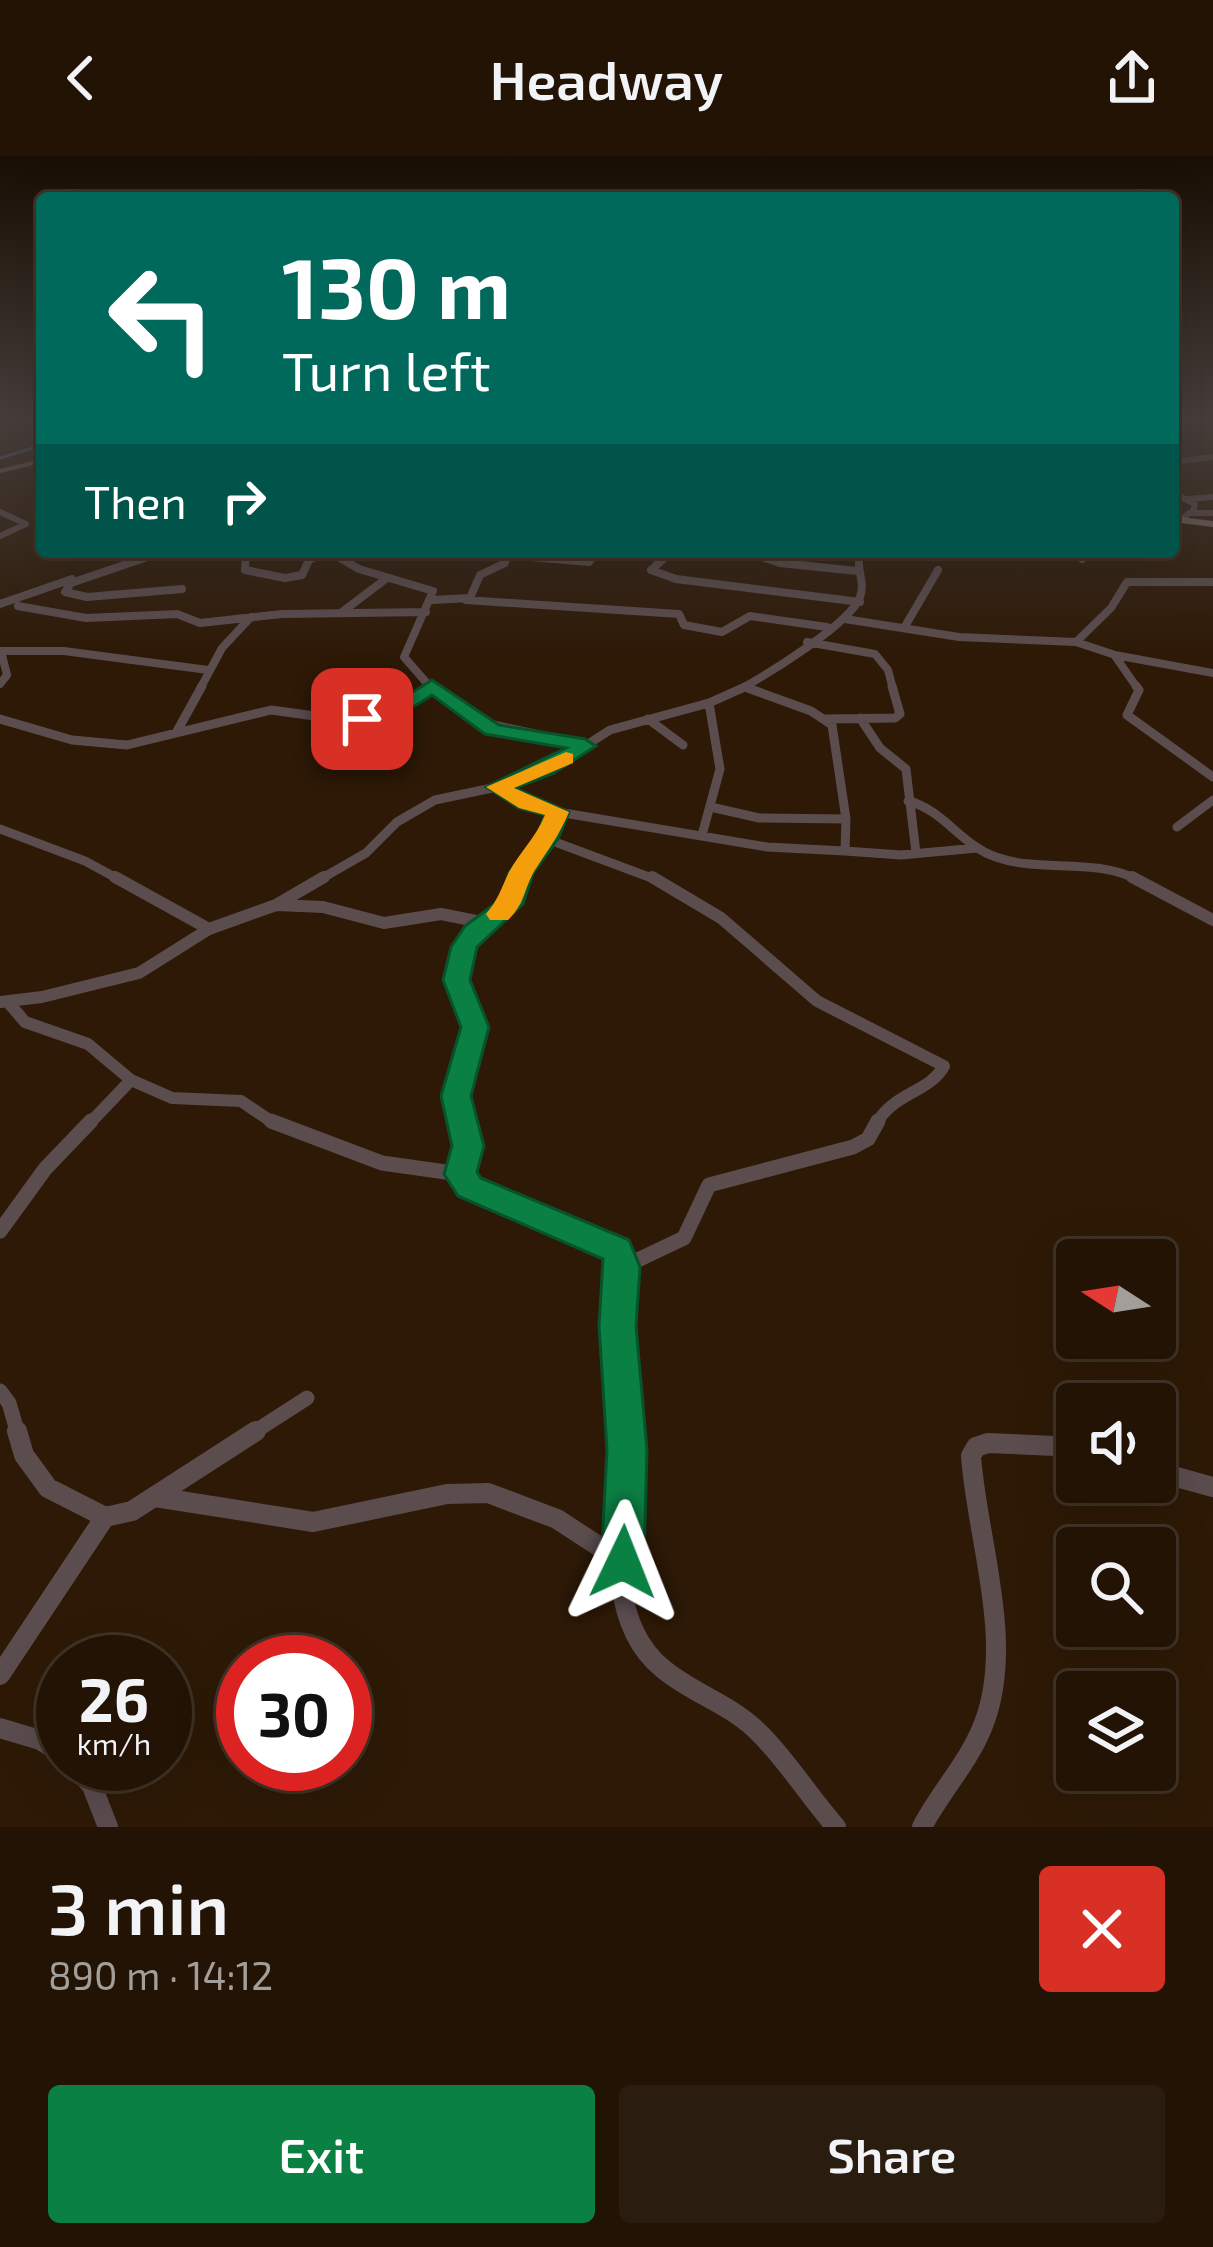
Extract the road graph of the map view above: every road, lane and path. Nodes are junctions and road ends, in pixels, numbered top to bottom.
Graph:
1 (1180, 496) edge
2 (1213, 497) edge
3 (1187, 499) junction
4 (1193, 512) junction
5 (1213, 513) edge
6 (3, 515) edge
7 (1179, 518) edge
8 (1179, 519) edge
9 (1213, 524) edge
10 (0, 536) edge
11 (140, 558) edge
12 (243, 558) edge
13 (311, 558) edge
14 (339, 558) edge
15 (506, 558) edge
16 (553, 558) edge
17 (592, 558) edge
18 (664, 558) edge
19 (765, 558) edge
20 (859, 558) edge
21 (122, 563) junction
22 (938, 570) dead end
23 (857, 571) junction
24 (387, 578) junction
25 (1213, 582) edge
26 (182, 589) dead end
27 (432, 600) junction
28 (466, 600) junction
29 (860, 602) junction
30 (0, 604) edge
31 (18, 606) dead end
32 (342, 612) junction
33 (426, 612) junction
34 (251, 616) junction
35 (845, 620) junction
36 (827, 627) junction
37 (904, 628) junction
38 (806, 642) junction
39 (1076, 642) junction
40 (1, 651) edge
41 (1114, 655) junction
42 (208, 670) junction
43 (1213, 673) edge
44 (0, 684) edge
45 (432, 686) junction
46 (745, 687) junction
47 (709, 703) junction
48 (825, 718) junction
49 (860, 718) junction
50 (0, 719) edge
51 (648, 719) junction
52 (176, 733) junction
53 (585, 746) junction
54 (683, 746) dead end
55 (1213, 777) edge
56 (497, 787) junction
57 (1213, 800) edge
58 (908, 801) junction
59 (715, 808) junction
60 (558, 812) junction
61 (846, 819) junction
62 (1177, 827) dead end
63 (0, 830) edge
64 (702, 835) junction
65 (547, 839) junction
66 (977, 848) junction
67 (845, 851) junction
68 (916, 853) junction
69 (276, 905) junction
70 (1213, 920) edge
71 (486, 923) junction
72 (209, 929) junction
73 (4, 1002) edge
74 (131, 1080) junction
75 (460, 1174) junction
76 (0, 1232) edge
77 (622, 1267) junction
78 (0, 1391) edge
79 (307, 1398) dead end
80 (1056, 1446) edge
81 (1176, 1477) edge
82 (1213, 1487) edge
83 (155, 1497) junction
84 (105, 1517) junction
85 (623, 1562) junction
86 (0, 1675) edge
87 (0, 1728) edge
88 (36, 1739) edge
89 (94, 1791) edge
90 (108, 1827) edge
91 (836, 1827) edge
92 (922, 1827) edge

1 - 3 street
2 - 3 street
3 - 4 street
4 - 5 street
4 - 7 street
6 - 10 street
8 - 9 street
11 - 21 street
12 - 13 street
14 - 24 street
15 - 28 street
16 - 17 street
18 - 29 street
19 - 23 street
20 - 23 street
21 - 26 street
21 - 30 street
22 - 37 street
23 - 29 street
24 - 27 street
24 - 32 street
25 - 39 street
27 - 28 street
27 - 33 street
28 - 36 street
29 - 35 street
31 - 34 street
32 - 33 street
32 - 34 street
33 - 45 street
34 - 42 street
35 - 36 street
35 - 37 street
36 - 38 street
37 - 39 street
38 - 46 street
38 - 49 street
39 - 41 street
40 - 42 street
40 - 44 street
41 - 43 street
41 - 55 street
42 - 52 street
45 - 52 street
45 - 53 street
46 - 47 street
46 - 48 street
47 - 51 street
47 - 59 street
48 - 49 street
48 - 61 street
49 - 58 street
50 - 52 street
51 - 53 street
51 - 54 street
53 - 56 street
56 - 60 street
56 - 69 street
57 - 62 street
58 - 66 street
58 - 68 street
59 - 61 street
59 - 64 street
60 - 64 street
60 - 65 street
61 - 67 street
63 - 72 street
64 - 67 street
65 - 71 street
65 - 77 street
66 - 68 street
66 - 70 street
67 - 68 street
69 - 71 street
69 - 72 street
71 - 75 street
72 - 73 street
73 - 74 street
74 - 75 street
74 - 76 street
75 - 77 street
77 - 85 street
78 - 84 street
79 - 83 street
80 - 92 street
81 - 82 street
83 - 84 street
83 - 85 street
84 - 86 street
85 - 91 street
87 - 88 street
89 - 90 street

